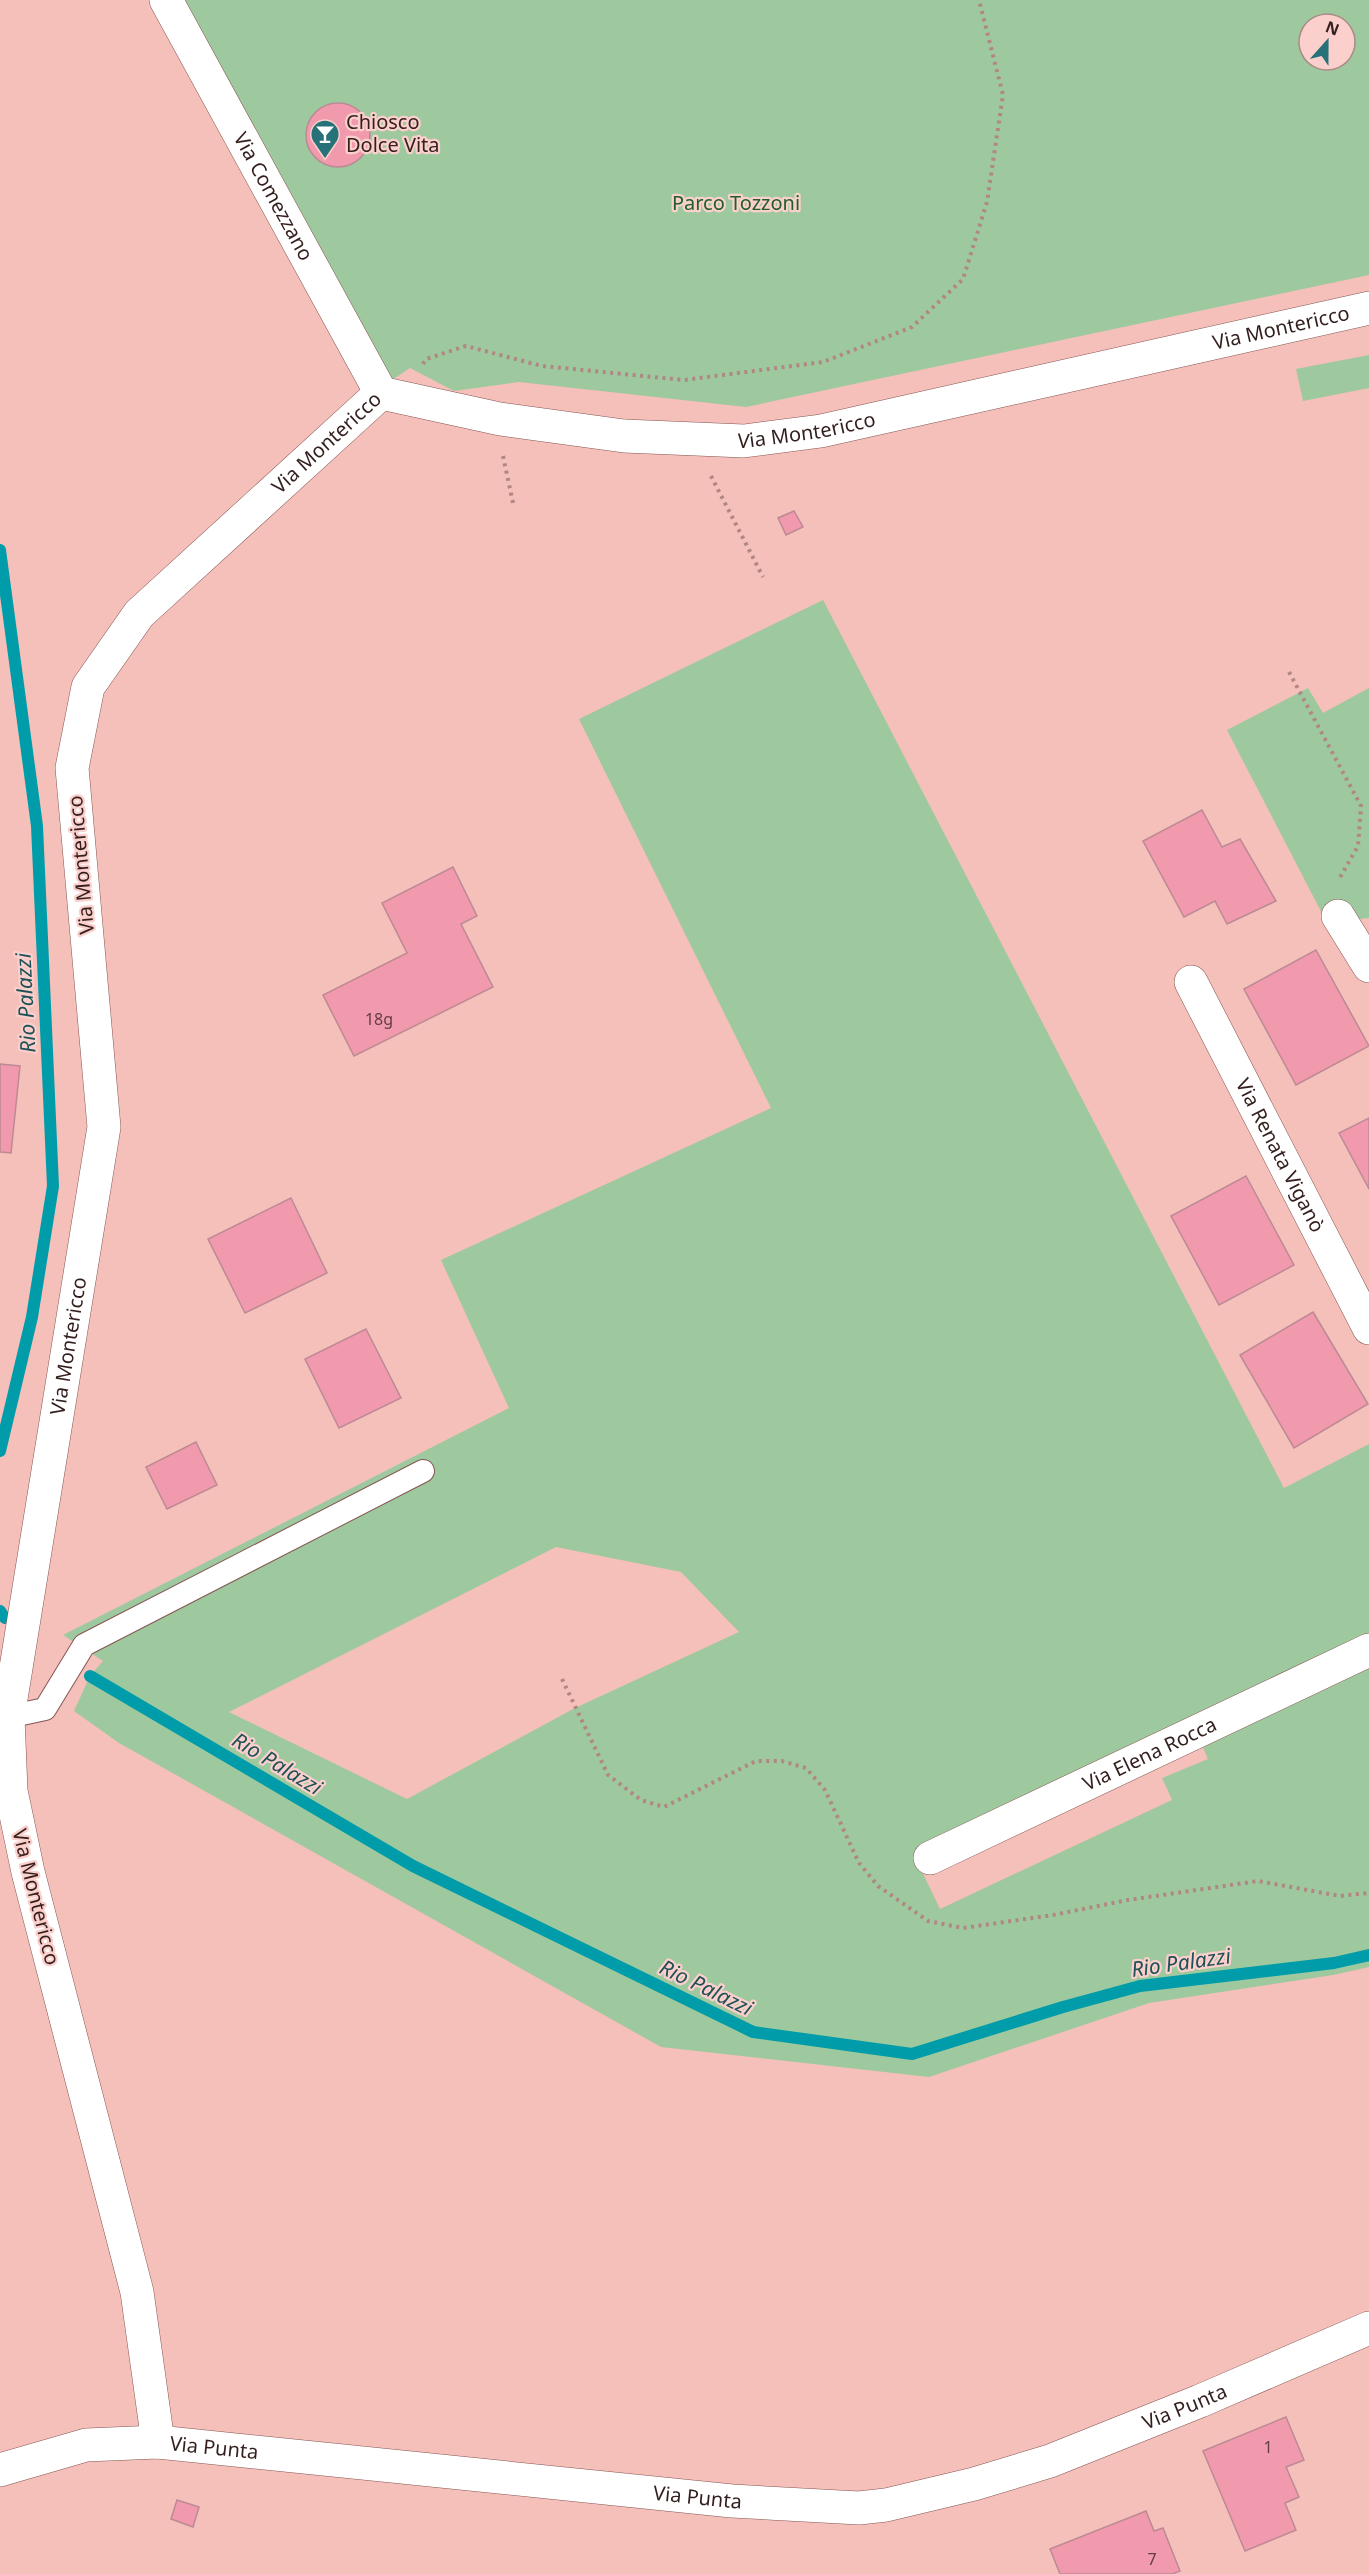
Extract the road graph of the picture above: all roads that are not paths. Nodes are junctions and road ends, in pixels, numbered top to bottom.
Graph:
1 (166, 0) edge
2 (1369, 308) edge
3 (381, 393) junction
4 (1338, 916) road end
5 (1369, 966) edge
6 (1191, 982) dead end
7 (1369, 1328) edge
8 (423, 1472) dead end
9 (1369, 1650) edge
10 (8, 1717) junction
11 (930, 1858) dead end
12 (1366, 2338) edge
13 (158, 2442) junction
14 (0, 2470) edge

1 - 3 street, Via Comezzano
2 - 3 street, Via Montericco
3 - 10 street, Via Montericco
4 - 5 street
6 - 7 street, Via Renata Viganò
8 - 10 lane
9 - 11 street, Via Elena Rocca
10 - 13 street, Via Montericco
12 - 13 street, Via Punta
13 - 14 street, Via Punta

